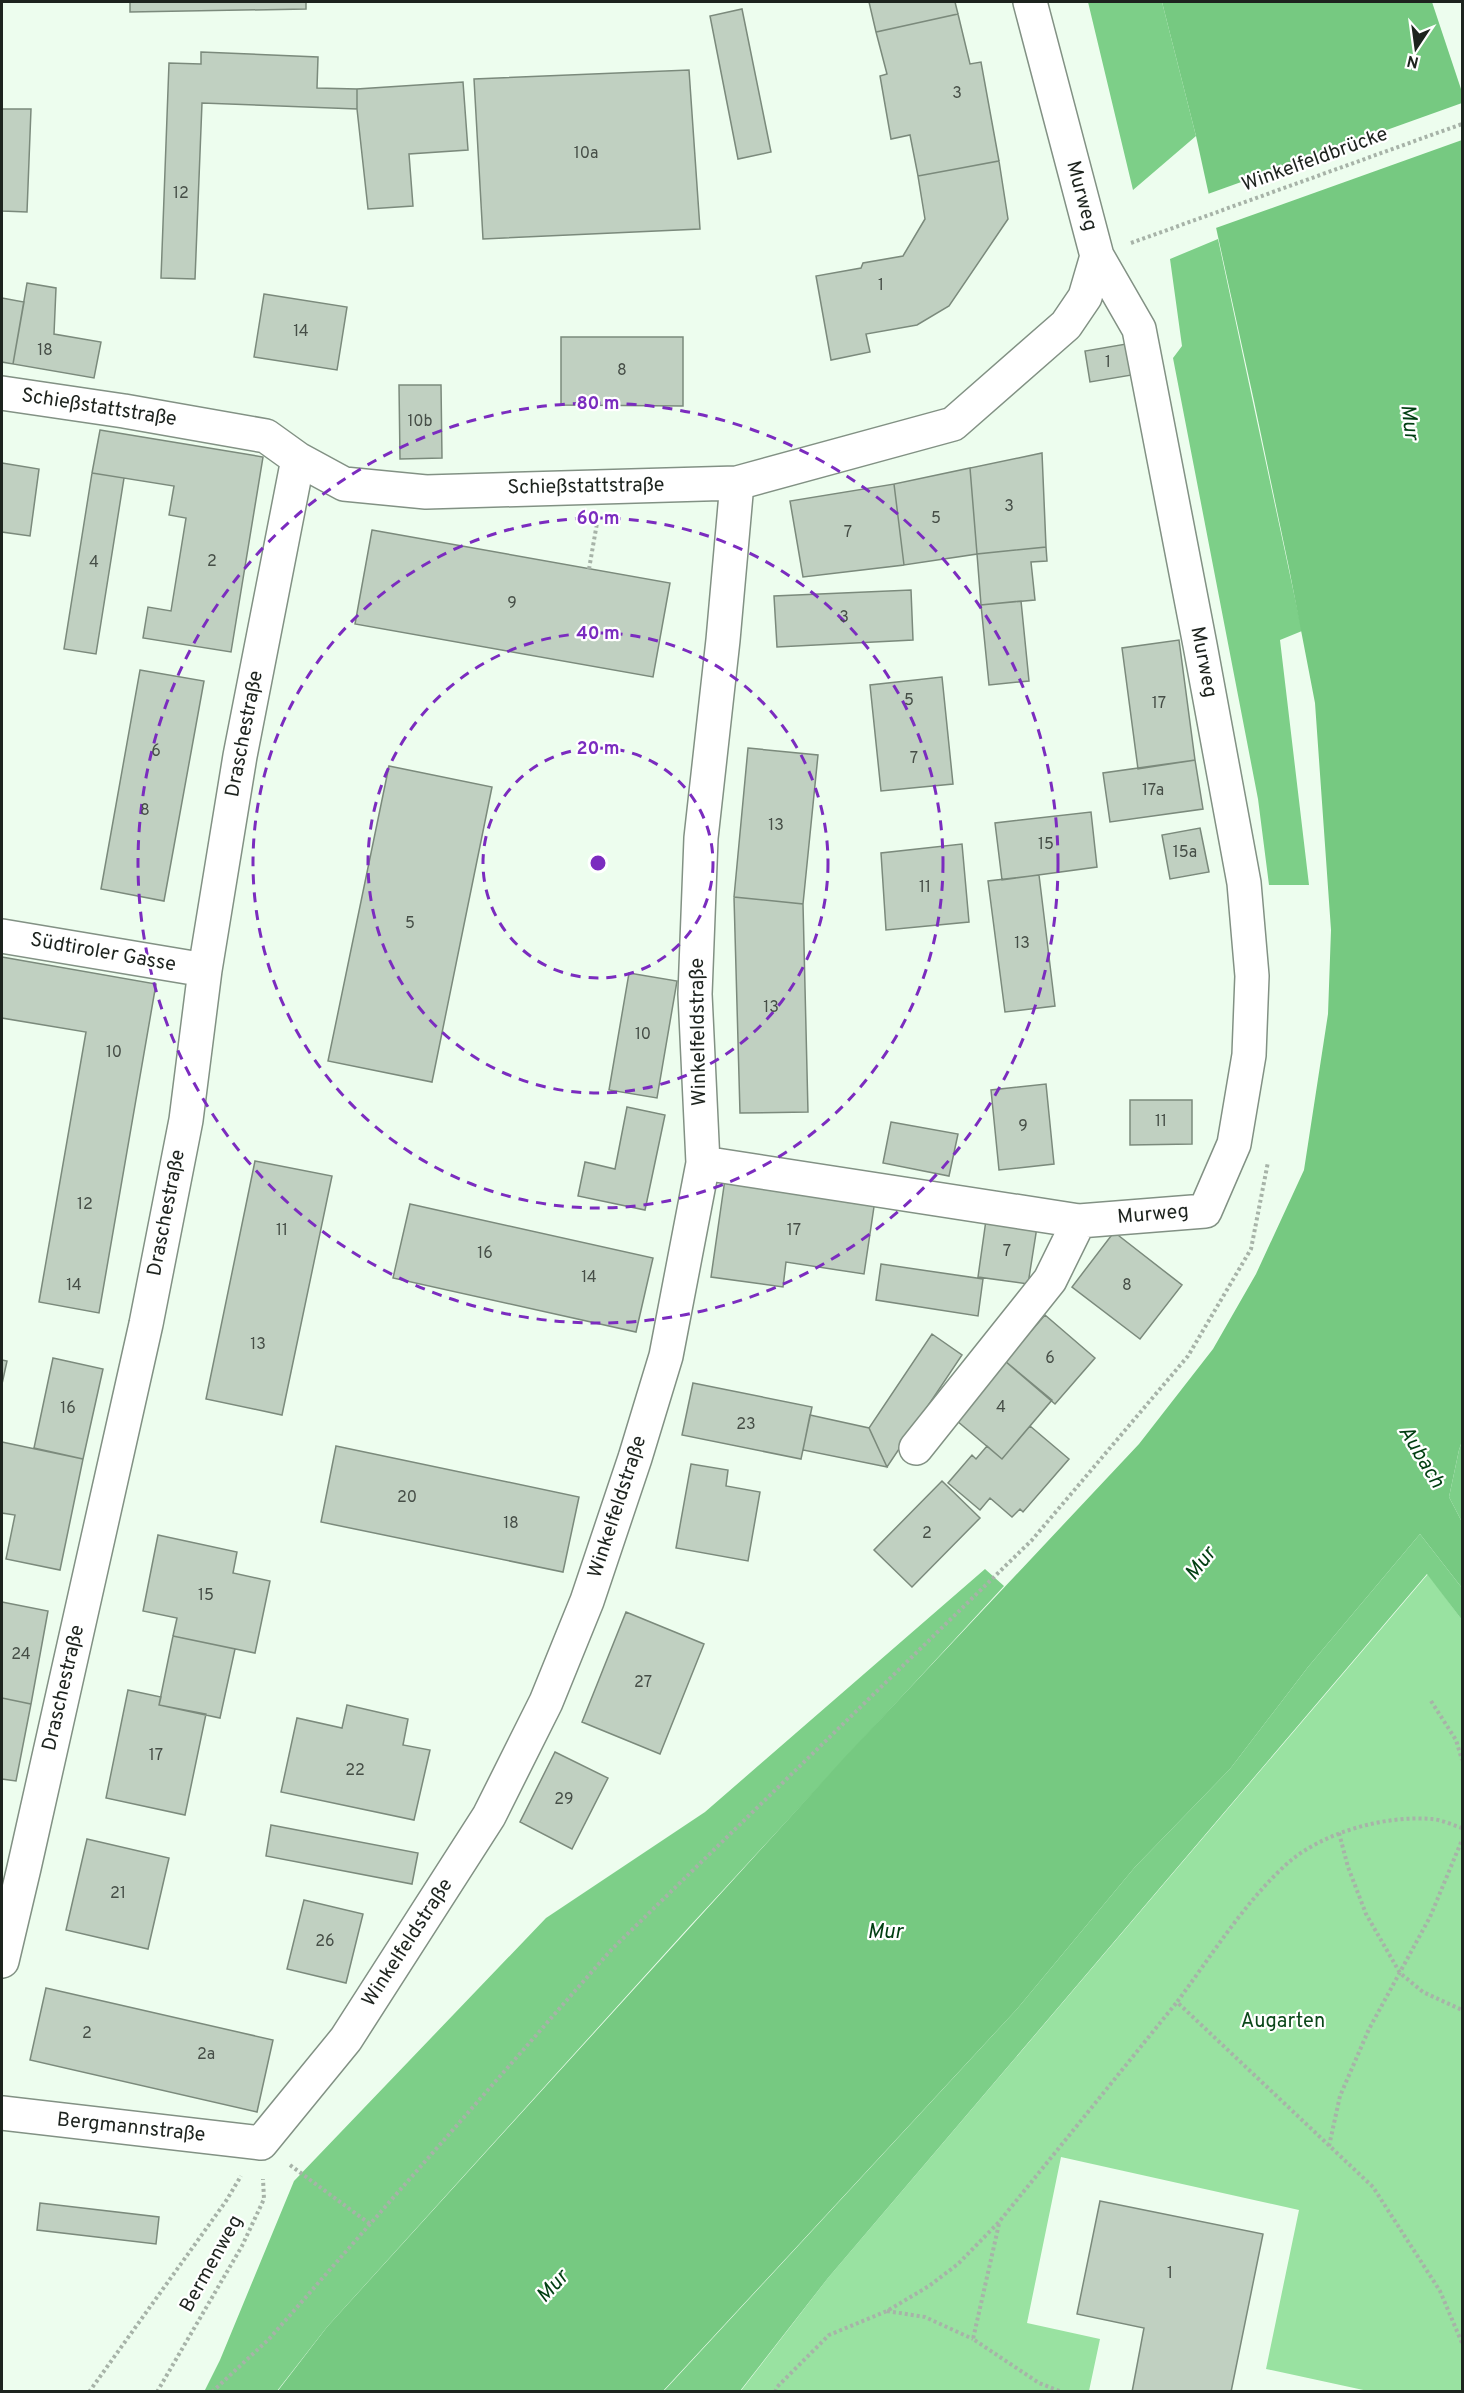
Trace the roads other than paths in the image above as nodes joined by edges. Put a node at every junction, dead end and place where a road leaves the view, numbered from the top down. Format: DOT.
graph roads {
  1 [pos="1030,2"];
  2 [pos="1097,256"];
  3 [pos="2,393"];
  4 [pos="298,459"];
  5 [pos="737,483"];
  6 [pos="2,936"];
  7 [pos="205,970"];
  8 [pos="703,1163"];
  9 [pos="1079,1221"];
  10 [pos="916,1448"];
  11 [pos="2,1961"];
  12 [pos="2,2113"];
  13 [pos="261,2143"];
  1 -- 2 [label="street, Murweg"];
  2 -- 5 [label="street, Schießstattstraße"];
  2 -- 9 [label="street, Murweg"];
  3 -- 4 [label="street, Schießstattstraße"];
  4 -- 5 [label="street, Schießstattstraße"];
  4 -- 7 [label="street, Draschestraße"];
  5 -- 8 [label="street, Winkelfeldstraße"];
  6 -- 7 [label="street, Südtiroler Gasse"];
  7 -- 11 [label="street, Draschestraße"];
  8 -- 9 [label="street, Murweg"];
  8 -- 13 [label="street, Winkelfeldstraße"];
  9 -- 10 [label="street"];
  12 -- 13 [label="street, Bergmannstraße"];
}
